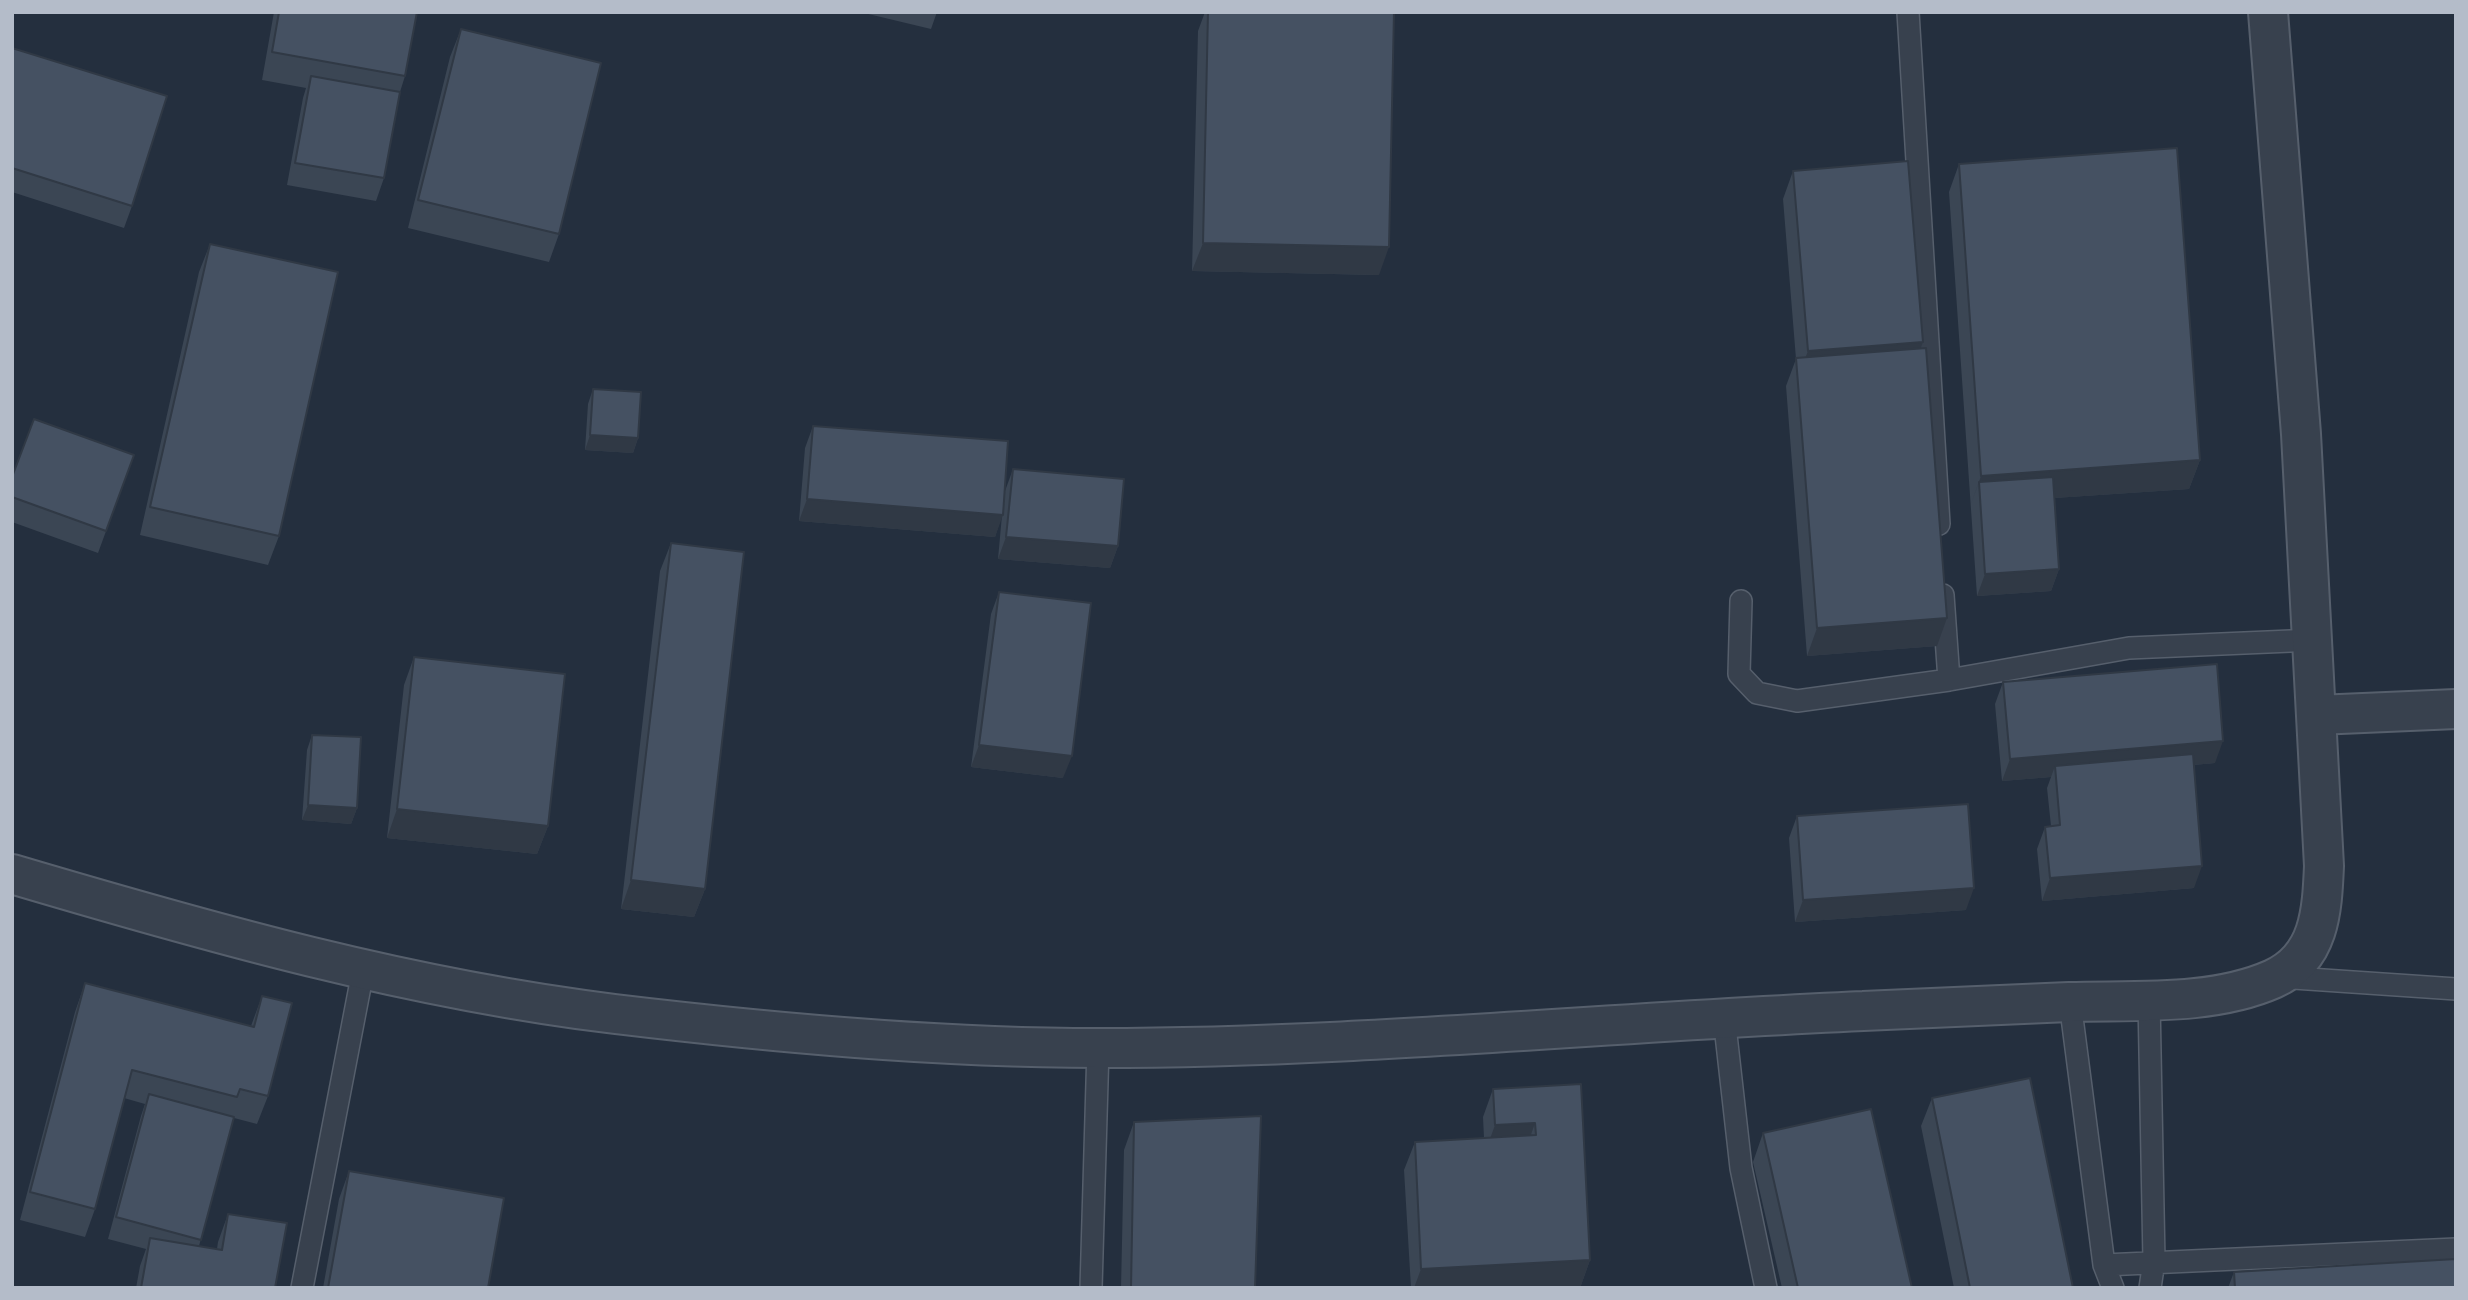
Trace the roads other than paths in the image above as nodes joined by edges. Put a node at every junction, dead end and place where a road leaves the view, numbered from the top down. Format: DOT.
graph roads {
  1 [pos="1908,12"];
  2 [pos="2268,12"];
  3 [pos="1940,541"];
  4 [pos="1942,569"];
  5 [pos="1741,601"];
  6 [pos="2314,640"];
  7 [pos="1949,680"];
  8 [pos="2456,709"];
  9 [pos="2318,715"];
  10 [pos="12,874"];
  11 [pos="363,971"];
  12 [pos="2279,977"];
  13 [pos="2456,989"];
  14 [pos="2149,1000"];
  15 [pos="2070,1002"];
  16 [pos="1724,1017"];
  17 [pos="1098,1048"];
  18 [pos="2456,1249"];
  19 [pos="2154,1261"];
  20 [pos="2104,1265"];
  21 [pos="302,1288"];
  22 [pos="1091,1288"];
  23 [pos="1766,1288"];
  24 [pos="2113,1288"];
  25 [pos="2150,1288"];
  1 -- 3 [label="lane"];
  2 -- 6 [label="street"];
  4 -- 7 [label="lane"];
  5 -- 7 [label="lane"];
  6 -- 7 [label="lane"];
  6 -- 9 [label="street"];
  8 -- 9 [label="street"];
  9 -- 12 [label="street"];
  10 -- 11 [label="street"];
  11 -- 17 [label="street"];
  11 -- 21 [label="lane"];
  12 -- 13 [label="lane"];
  12 -- 14 [label="street"];
  14 -- 15 [label="street"];
  14 -- 19 [label="lane"];
  15 -- 16 [label="street"];
  15 -- 20 [label="lane"];
  16 -- 17 [label="street"];
  16 -- 23 [label="lane"];
  17 -- 22 [label="lane"];
  18 -- 19 [label="lane"];
  19 -- 20 [label="lane"];
  19 -- 25 [label="lane"];
  20 -- 24 [label="lane"];
}
